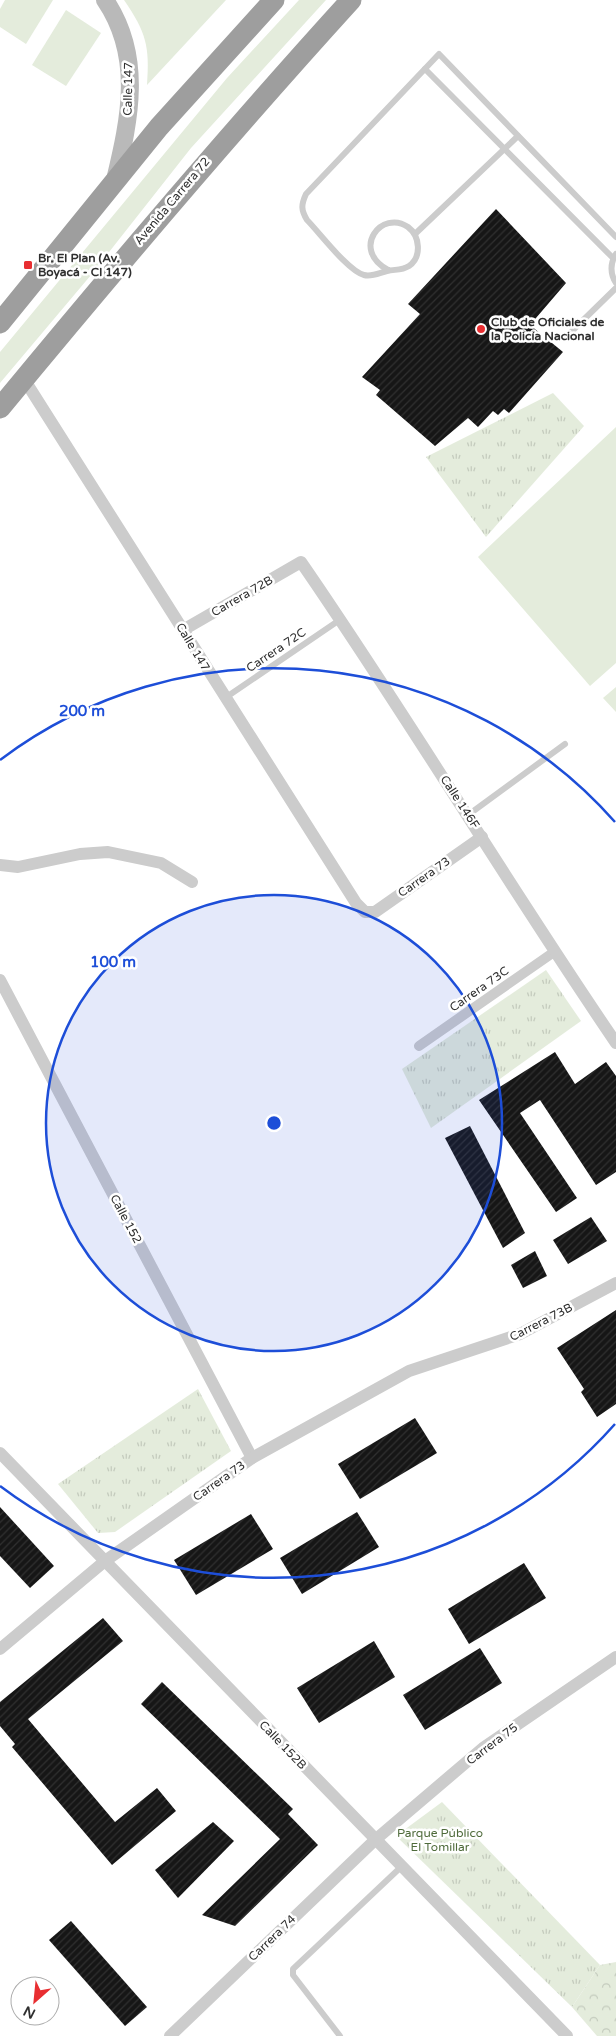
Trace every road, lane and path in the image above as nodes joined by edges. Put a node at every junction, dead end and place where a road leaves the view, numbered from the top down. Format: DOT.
graph roads {
  1 [pos="105,0"];
  2 [pos="274,0"];
  3 [pos="351,0"];
  4 [pos="425,69"];
  5 [pos="518,136"];
  6 [pos="504,148"];
  7 [pos="114,182"];
  8 [pos="415,234"];
  9 [pos="616,237"];
  10 [pos="615,256"];
  11 [pos="388,270"];
  12 [pos="616,283"];
  13 [pos="616,288"];
  14 [pos="0,322"];
  15 [pos="571,332"];
  16 [pos="24,379"];
  17 [pos="0,408"];
  18 [pos="301,562"];
  19 [pos="341,620"];
  20 [pos="183,630"];
  21 [pos="224,698"];
  22 [pos="565,744"];
  23 [pos="468,814"];
  24 [pos="482,837"];
  25 [pos="0,865"];
  26 [pos="192,882"];
  27 [pos="365,912"];
  28 [pos="554,952"];
  29 [pos="0,980"];
  30 [pos="616,1043"];
  31 [pos="419,1046"];
  32 [pos="616,1283"];
  33 [pos="463,1353"];
  34 [pos="0,1453"];
  35 [pos="252,1458"];
  36 [pos="105,1561"];
  37 [pos="0,1649"];
  38 [pos="616,1657"];
  39 [pos="375,1840"];
  40 [pos="401,1867"];
  41 [pos="170,2036"];
  42 [pos="340,2036"];
  43 [pos="567,2036"];
  1 -- 7 [label="main road, Calle 147"];
  2 -- 7 [label="highway"];
  3 -- 16 [label="highway, Avenida Carrera 72"];
  4 -- 5 [label="lane"];
  4 -- 6 [label="lane"];
  4 -- 11 [label="lane"];
  5 -- 6 [label="lane"];
  5 -- 9 [label="lane"];
  6 -- 8 [label="lane"];
  6 -- 10 [label="lane"];
  7 -- 14 [label="highway"];
  8 -- 11 [label="lane"];
  8 -- 11 [label="lane"];
  10 -- 12 [label="lane"];
  13 -- 15 [label="lane"];
  16 -- 17 [label="highway, Avenida Carrera 72"];
  16 -- 20 [label="street, Calle 147"];
  18 -- 19 [label="street, Calle 146F"];
  18 -- 20 [label="street, Carrera 72B"];
  19 -- 21 [label="lane, Carrera 72C"];
  19 -- 23 [label="street, Calle 146F"];
  20 -- 21 [label="street, Calle 147"];
  21 -- 27 [label="street, Calle 147"];
  22 -- 23 [label="lane"];
  23 -- 24 [label="street, Calle 146F"];
  24 -- 27 [label="street, Carrera 73"];
  24 -- 28 [label="street, Calle 146F"];
  25 -- 26 [label="street"];
  28 -- 30 [label="street, Calle 146F"];
  28 -- 31 [label="street, Carrera 73C"];
  29 -- 35 [label="street, Calle 152"];
  32 -- 33 [label="street, Carrera 73B"];
  33 -- 35 [label="street, Carrera 73"];
  34 -- 36 [label="street, Calle 152B"];
  35 -- 36 [label="street, Carrera 73"];
  36 -- 37 [label="street, Carrera 73"];
  36 -- 39 [label="street, Calle 152B"];
  38 -- 39 [label="street, Carrera 75"];
  39 -- 40 [label="street, Calle 152B"];
  39 -- 41 [label="street, Carrera 74"];
  40 -- 42 [label="lane"];
  40 -- 43 [label="street, Calle 152B"];
}
